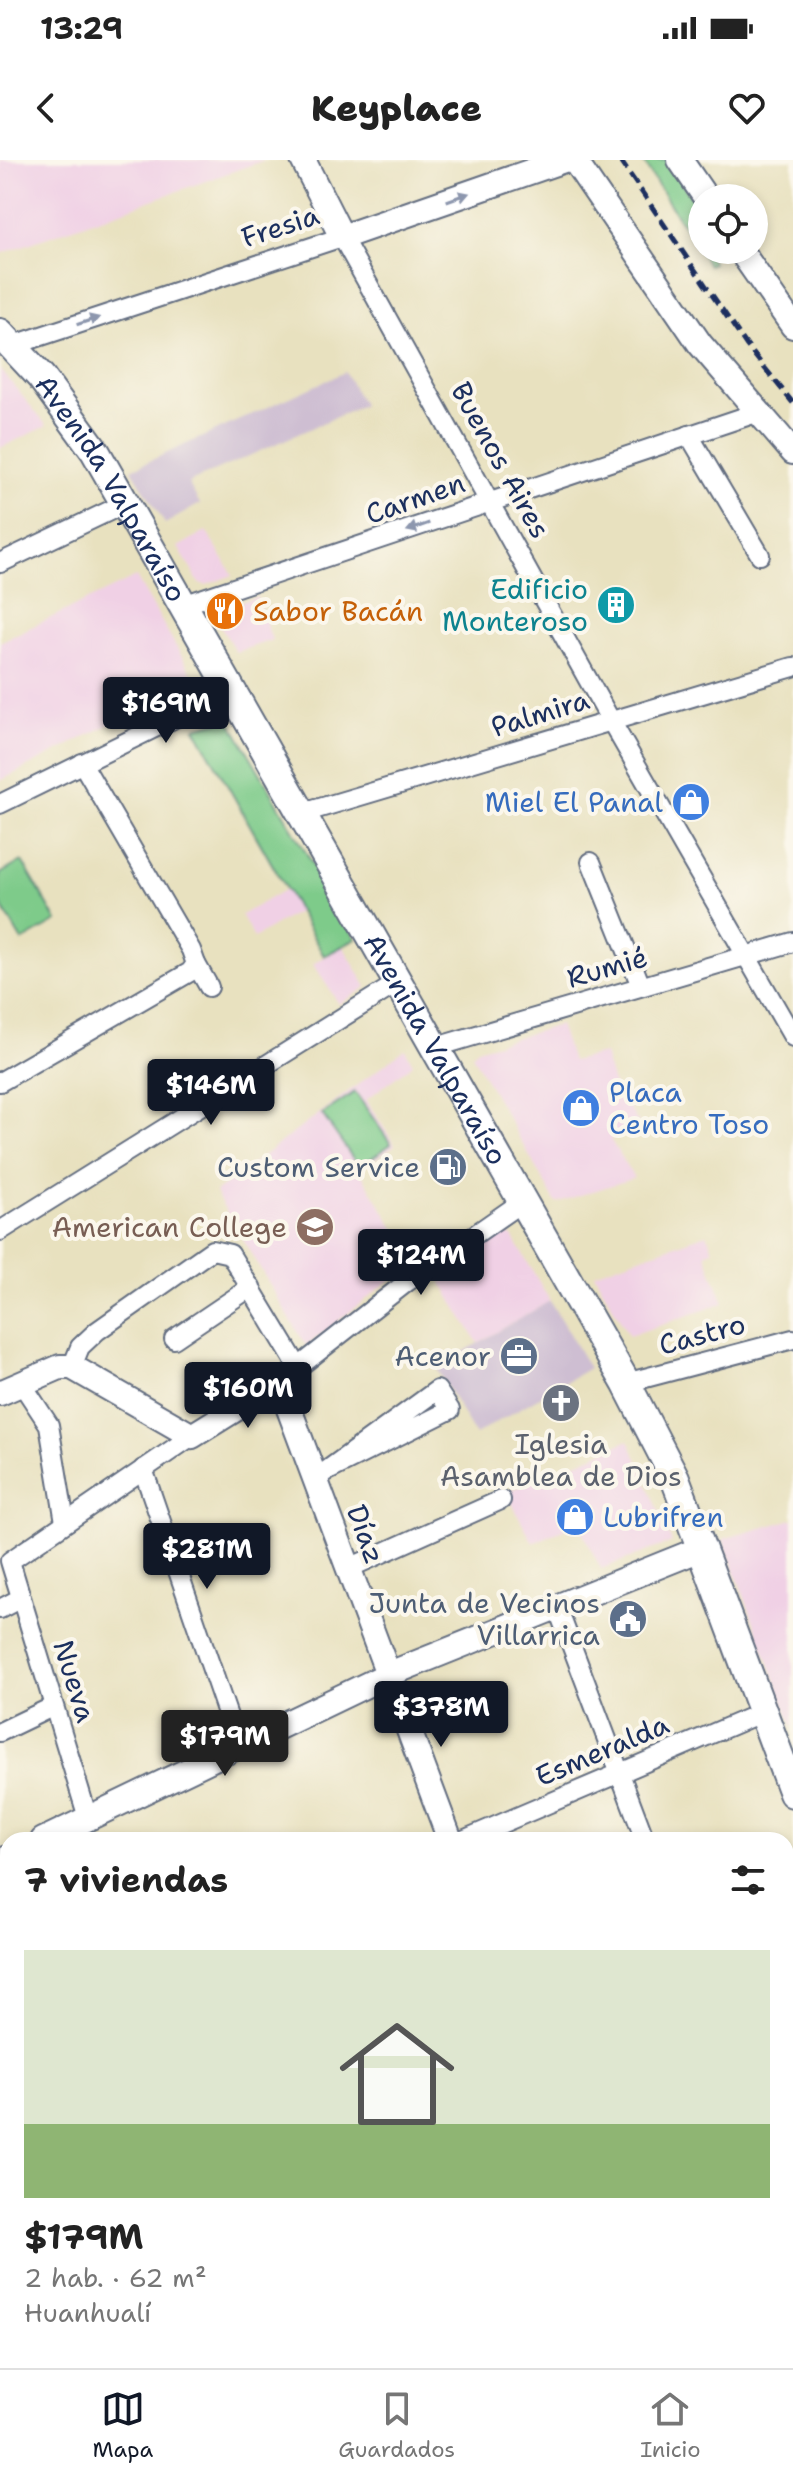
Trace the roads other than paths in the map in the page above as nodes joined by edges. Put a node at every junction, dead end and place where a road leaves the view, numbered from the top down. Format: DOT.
graph roads {
  1 [pos="303,160"];
  2 [pos="564,160"];
  3 [pos="574,160"];
  4 [pos="680,160"];
  5 [pos="696,184"];
  6 [pos="342,237"];
  7 [pos="750,264"];
  8 [pos="793,326"];
  9 [pos="5,337"];
  10 [pos="756,413"];
  11 [pos="689,435"];
  12 [pos="793,452"];
  13 [pos="492,502"];
  14 [pos="126,503"];
  15 [pos="760,555"];
  16 [pos="0,563"];
  17 [pos="183,605"];
  18 [pos="793,667"];
  19 [pos="232,690"];
  20 [pos="611,721"];
  21 [pos="82,763"];
  22 [pos="0,804"];
  23 [pos="303,813"];
  24 [pos="591,862"];
  25 [pos="793,942"];
  26 [pos="746,955"];
  27 [pos="196,964"];
  28 [pos="399,982"];
  29 [pos="641,986"];
  30 [pos="209,987"];
  31 [pos="793,1037"];
  32 [pos="436,1047"];
  33 [pos="0,1082"];
  34 [pos="523,1201"];
  35 [pos="0,1231"];
  36 [pos="251,1287"];
  37 [pos="174,1339"];
  38 [pos="793,1339"];
  39 [pos="72,1367"];
  40 [pos="298,1367"];
  41 [pos="279,1382"];
  42 [pos="626,1383"];
  43 [pos="11,1388"];
  44 [pos="192,1436"];
  45 [pos="143,1469"];
  46 [pos="320,1475"];
  47 [pos="501,1500"];
  48 [pos="65,1522"];
  49 [pos="703,1548"];
  50 [pos="347,1569"];
  51 [pos="21,1598"];
  52 [pos="557,1607"];
  53 [pos="0,1609"];
  54 [pos="387,1675"];
  55 [pos="52,1707"];
  56 [pos="763,1712"];
  57 [pos="231,1725"];
  58 [pos="0,1732"];
  59 [pos="620,1772"];
  60 [pos="793,1793"];
  61 [pos="88,1818"];
  62 [pos="59,1832"];
  63 [pos="447,1832"];
  64 [pos="481,1832"];
  65 [pos="642,1832"];
  1 -- 6 [label="street, Buenos Aires"];
  6 -- 2 [label="street, Fresia, one-way"];
  3 -- 10 [label="street"];
  4 -- 5 [label="street"];
  9 -- 6 [label="street, Fresia, one-way"];
  6 -- 13 [label="street, Buenos Aires"];
  7 -- 8 [label="street"];
  9 -- 14 [label="main road, Avenida Valparaíso"];
  10 -- 11 [label="street, Carmen"];
  10 -- 12 [label="street"];
  11 -- 13 [label="street, Carmen"];
  11 -- 15 [label="street"];
  13 -- 17 [label="street, Carmen, one-way"];
  13 -- 20 [label="street, Buenos Aires"];
  14 -- 16 [label="street"];
  14 -- 17 [label="main road, Avenida Valparaíso"];
  17 -- 19 [label="main road, Avenida Valparaíso"];
  18 -- 20 [label="street, Palmira"];
  19 -- 21 [label="street"];
  19 -- 23 [label="main road, Avenida Valparaíso"];
  20 -- 23 [label="street, Palmira"];
  20 -- 26 [label="street, Buenos Aires"];
  21 -- 22 [label="street"];
  21 -- 27 [label="street"];
  23 -- 28 [label="main road, Avenida Valparaíso"];
  24 -- 29 [label="street"];
  25 -- 26 [label="street, Rumié"];
  26 -- 29 [label="street, Rumié"];
  26 -- 31 [label="street, Buenos Aires"];
  27 -- 30 [label="street"];
  27 -- 33 [label="street"];
  28 -- 32 [label="main road, Avenida Valparaíso"];
  28 -- 35 [label="street"];
  29 -- 32 [label="street, Rumié"];
  32 -- 34 [label="main road, Avenida Valparaíso"];
  34 -- 40 [label="street"];
  34 -- 42 [label="main road, Avenida Valparaíso"];
  36 -- 37 [label="street"];
  36 -- 39 [label="street"];
  36 -- 40 [label="street"];
  38 -- 42 [label="street, Castro"];
  39 -- 43 [label="street"];
  39 -- 44 [label="street"];
  40 -- 41 [label="street"];
  41 -- 44 [label="street"];
  41 -- 46 [label="street, Díaz"];
  42 -- 49 [label="main road, Avenida Valparaíso"];
  43 -- 48 [label="street"];
  44 -- 45 [label="street"];
  45 -- 48 [label="street"];
  45 -- 57 [label="street"];
  46 -- 46 [label="street"];
  46 -- 50 [label="street, Díaz"];
  47 -- 50 [label="street"];
  48 -- 51 [label="street, Nueva"];
  49 -- 52 [label="street"];
  49 -- 56 [label="main road, Avenida Valparaíso"];
  50 -- 54 [label="street, Díaz"];
  51 -- 53 [label="street"];
  51 -- 55 [label="street, Nueva"];
  52 -- 54 [label="street"];
  52 -- 59 [label="street"];
  54 -- 61 [label="street"];
  54 -- 63 [label="street, Díaz"];
  55 -- 58 [label="street"];
  55 -- 61 [label="street, Nueva"];
  56 -- 59 [label="street, Esmeralda"];
  56 -- 60 [label="main road, Avenida Valparaíso"];
  59 -- 64 [label="street, Esmeralda"];
  59 -- 65 [label="street"];
  61 -- 62 [label="street"];
}
